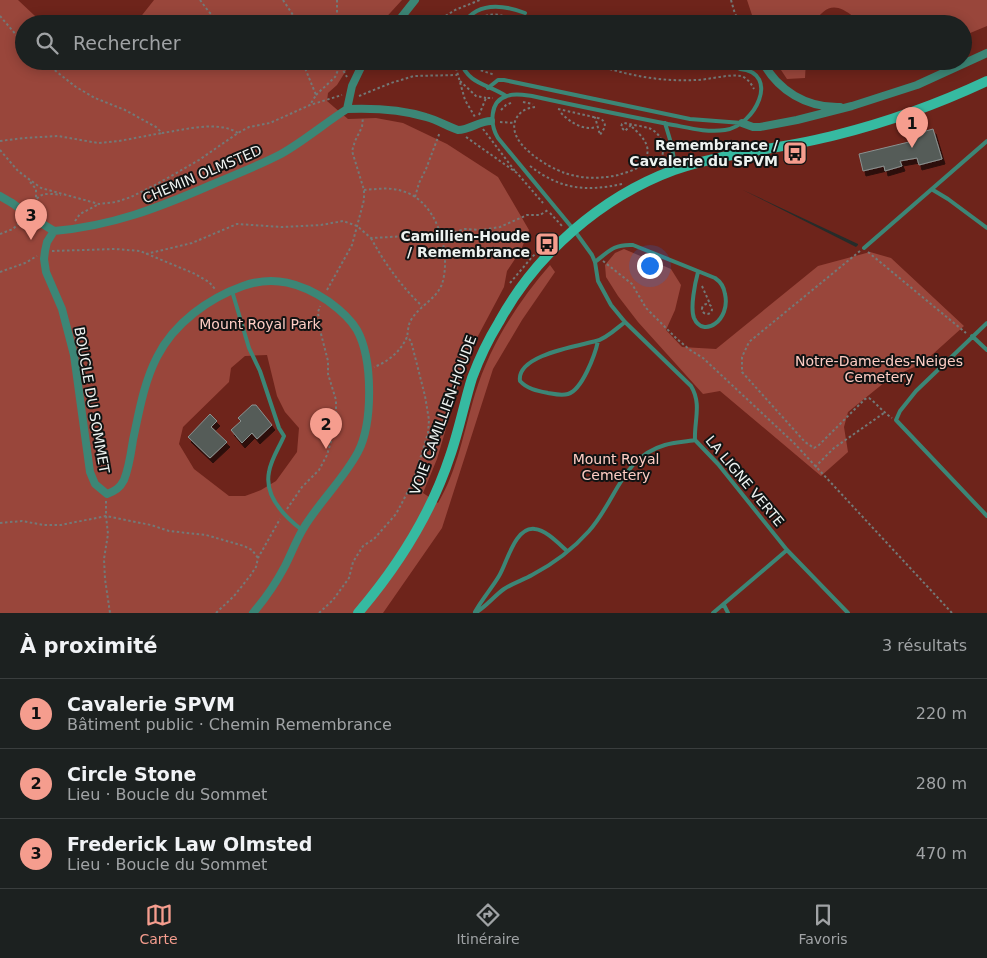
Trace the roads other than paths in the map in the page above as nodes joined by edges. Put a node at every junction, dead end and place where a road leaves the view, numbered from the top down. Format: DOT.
graph roads {
  1 [pos="415,0"];
  2 [pos="525,13"];
  3 [pos="403,15"];
  4 [pos="471,15"];
  5 [pos="987,53"];
  6 [pos="972,60"];
  7 [pos="360,70"];
  8 [pos="466,70"];
  9 [pos="744,70"];
  10 [pos="768,70"];
  11 [pos="951,70"];
  12 [pos="987,81"];
  13 [pos="488,88"];
  14 [pos="506,96"];
  15 [pos="852,106"];
  16 [pos="347,109"];
  17 [pos="496,120"];
  18 [pos="665,123"];
  19 [pos="742,123"];
  20 [pos="987,141"];
  21 [pos="676,170"];
  22 [pos="932,190"];
  23 [pos="0,196"];
  24 [pos="987,228"];
  25 [pos="568,229"];
  26 [pos="54,231"];
  27 [pos="864,248"];
  28 [pos="595,262"];
  29 [pos="698,272"];
  30 [pos="527,278"];
  31 [pos="232,291"];
  32 [pos="625,322"];
  33 [pos="987,323"];
  34 [pos="972,336"];
  35 [pos="598,341"];
  36 [pos="987,350"];
  37 [pos="695,440"];
  38 [pos="987,516"];
  39 [pos="302,530"];
  40 [pos="567,550"];
  41 [pos="787,550"];
  42 [pos="724,605"];
  43 [pos="253,613"];
  44 [pos="352,613"];
  45 [pos="358,613"];
  46 [pos="475,613"];
  47 [pos="713,613"];
  48 [pos="728,613"];
  49 [pos="848,613"];
  1 -- 3 [label="street"];
  2 -- 4 [label="lane"];
  5 -- 6 [label="street"];
  7 -- 16 [label="street"];
  8 -- 13 [label="lane"];
  9 -- 19 [label="lane"];
  10 -- 15 [label="street"];
  11 -- 15 [label="street"];
  12 -- 21 [label="street, VOIE CAMILLIEN-HOUDE"];
  13 -- 14 [label="lane"];
  13 -- 19 [label="lane"];
  14 -- 17 [label="lane"];
  14 -- 18 [label="lane"];
  15 -- 19 [label="street"];
  16 -- 17 [label="street, CHEMIN OLMSTED"];
  16 -- 26 [label="street, CHEMIN OLMSTED"];
  17 -- 25 [label="lane, LA LIGNE VERTE"];
  18 -- 19 [label="lane"];
  18 -- 21 [label="lane"];
  20 -- 22 [label="lane"];
  21 -- 25 [label="street, VOIE CAMILLIEN-HOUDE"];
  22 -- 24 [label="lane"];
  22 -- 27 [label="lane"];
  23 -- 26 [label="street, bridge"];
  25 -- 28 [label="lane, LA LIGNE VERTE"];
  25 -- 30 [label="street, VOIE CAMILLIEN-HOUDE"];
  26 -- 31 [label="street, BOUCLE DU SOMMET"];
  28 -- 29 [label="lane"];
  28 -- 32 [label="lane, LA LIGNE VERTE"];
  29 -- 29 [label="lane"];
  30 -- 44 [label="street, VOIE CAMILLIEN-HOUDE"];
  30 -- 45 [label="street, VOIE CAMILLIEN-HOUDE"];
  31 -- 39 [label="lane"];
  31 -- 39 [label="street, BOUCLE DU SOMMET"];
  32 -- 35 [label="lane"];
  32 -- 37 [label="lane, LA LIGNE VERTE"];
  33 -- 34 [label="lane"];
  34 -- 36 [label="lane"];
  34 -- 38 [label="lane"];
  35 -- 35 [label="lane"];
  37 -- 40 [label="lane"];
  37 -- 41 [label="lane, LA LIGNE VERTE"];
  39 -- 43 [label="street, BOUCLE DU SOMMET"];
  40 -- 46 [label="lane"];
  40 -- 46 [label="lane"];
  41 -- 42 [label="lane"];
  41 -- 49 [label="lane, LA LIGNE VERTE"];
  42 -- 47 [label="lane"];
  42 -- 48 [label="lane"];
}
